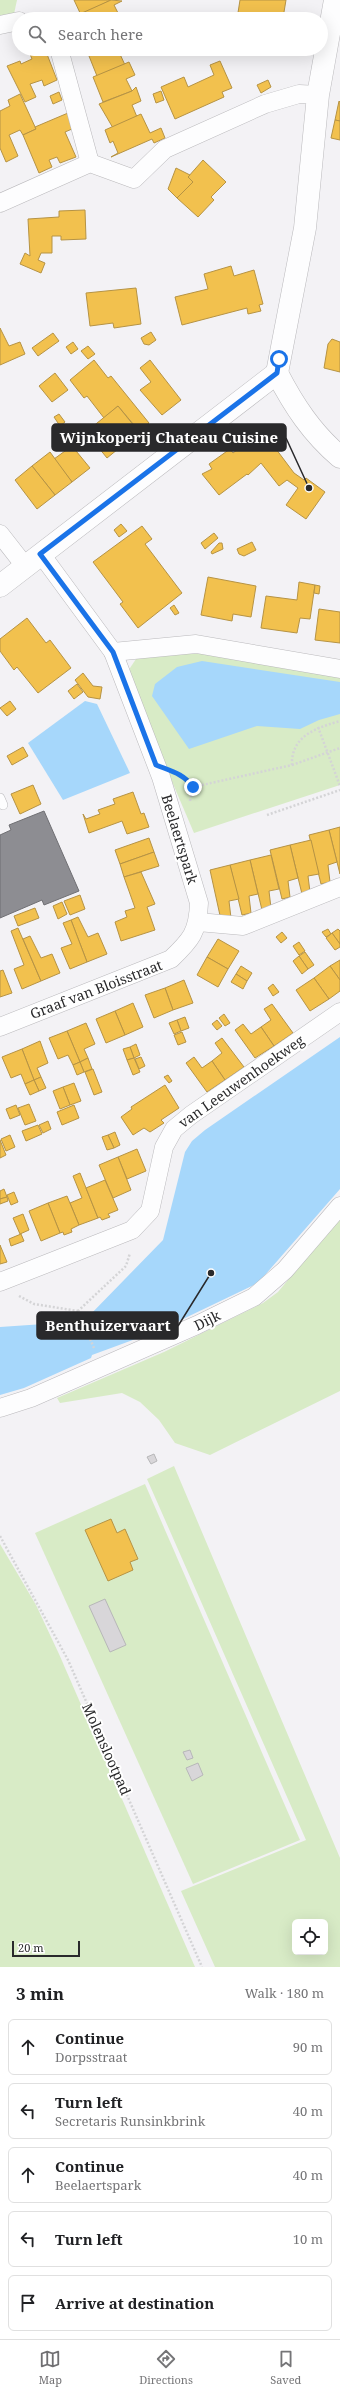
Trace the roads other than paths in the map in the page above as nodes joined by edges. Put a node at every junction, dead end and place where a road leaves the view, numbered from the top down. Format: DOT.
graph roads {
  1 [pos="335,0"];
  2 [pos="12,22"];
  3 [pos="0,25"];
  4 [pos="328,39"];
  5 [pos="61,56"];
  6 [pos="325,56"];
  7 [pos="318,95"];
  8 [pos="90,163"];
  9 [pos="0,202"];
  10 [pos="277,373"];
  11 [pos="340,457"];
  12 [pos="0,534"];
  13 [pos="33,560"];
  14 [pos="0,586"];
  15 [pos="113,652"];
  16 [pos="340,669"];
  17 [pos="340,887"];
  18 [pos="198,922"];
  19 [pos="340,1012"];
  20 [pos="0,1027"];
  21 [pos="340,1206"];
  22 [pos="3,1281"];
  23 [pos="0,1408"];
  1 -- 4 [label="street"];
  2 -- 3 [label="street"];
  5 -- 8 [label="street"];
  6 -- 7 [label="street"];
  7 -- 8 [label="street"];
  7 -- 10 [label="street"];
  8 -- 9 [label="street"];
  10 -- 11 [label="street"];
  10 -- 13 [label="street"];
  12 -- 13 [label="street, Beelaertspark"];
  13 -- 14 [label="street"];
  13 -- 15 [label="street, Beelaertspark"];
  15 -- 16 [label="street"];
  15 -- 18 [label="street, Beelaertspark"];
  17 -- 18 [label="street"];
  18 -- 20 [label="street, Graaf van Bloisstraat"];
  19 -- 22 [label="street, van Leeuwenhoekweg"];
  21 -- 23 [label="street, Dijk"];
}
